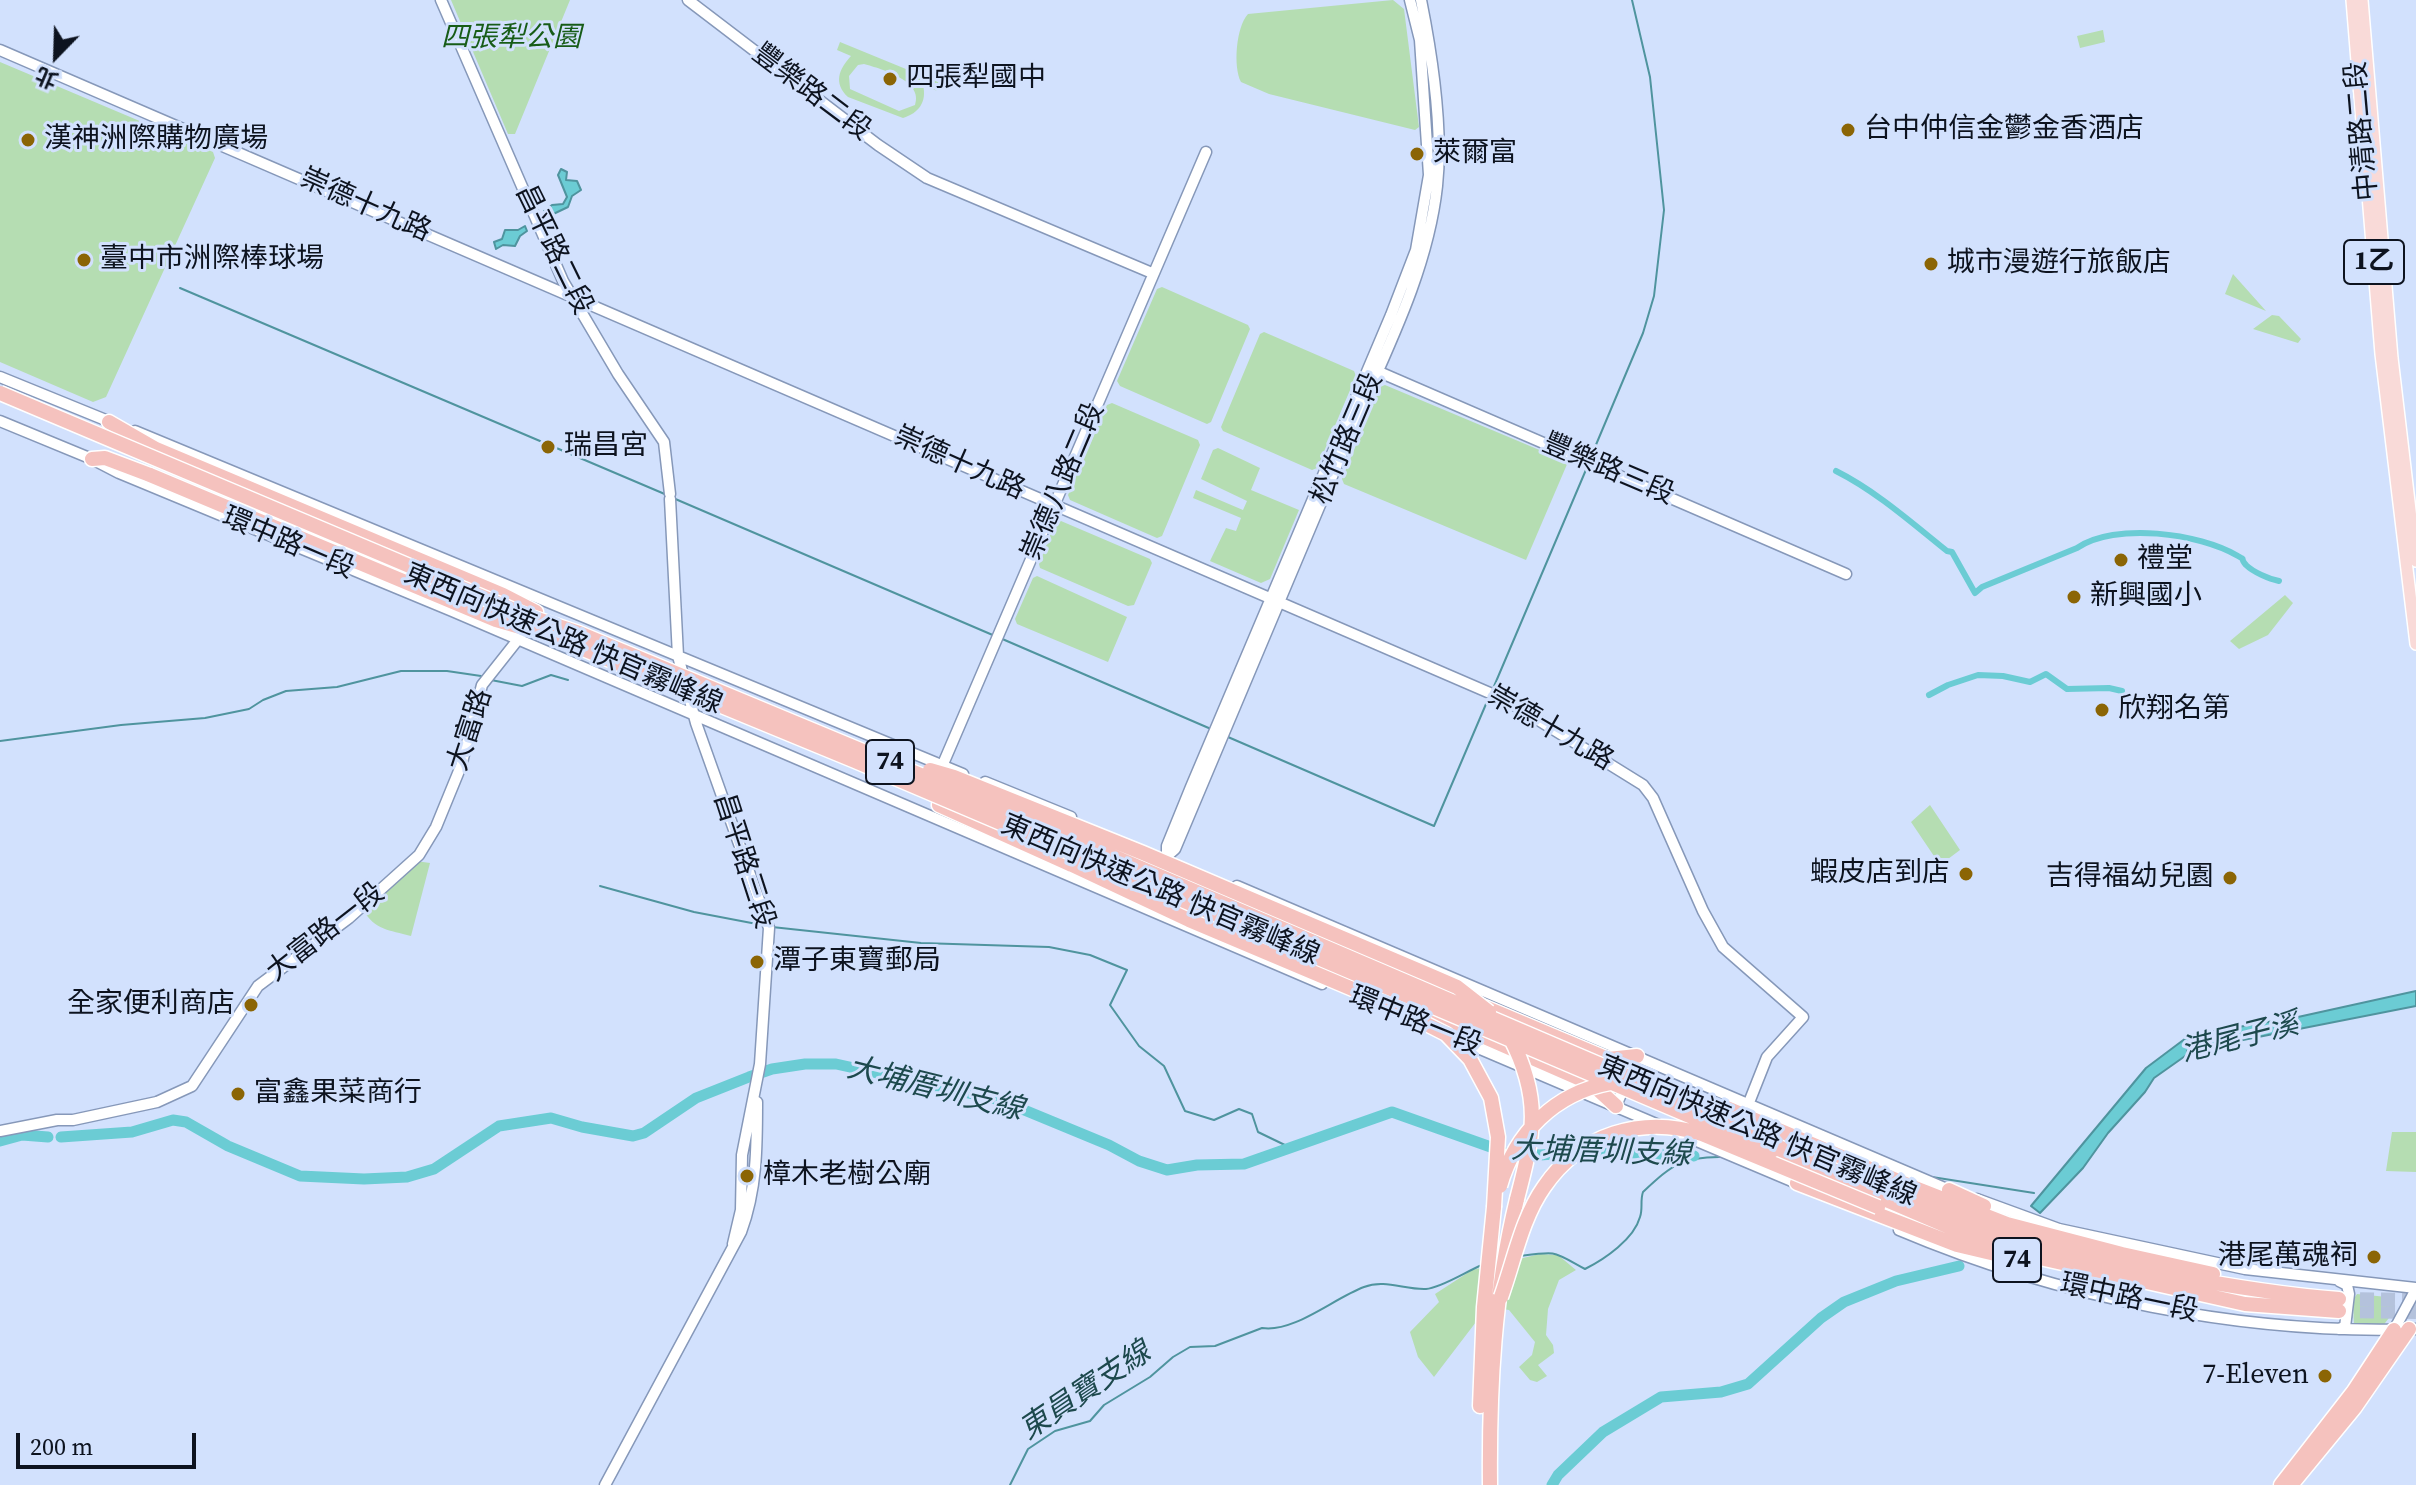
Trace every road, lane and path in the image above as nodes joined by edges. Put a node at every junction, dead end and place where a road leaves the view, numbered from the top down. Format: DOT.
graph roads {
  1 [pos="441,0"];
  2 [pos="688,0"];
  3 [pos="1410,0"];
  4 [pos="1421,0"];
  5 [pos="2352,0"];
  6 [pos="2362,0"];
  7 [pos="0,50"];
  8 [pos="1206,152"];
  9 [pos="1152,273"];
  10 [pos="573,297"];
  11 [pos="1372,369"];
  12 [pos="0,377"];
  13 [pos="14,383"];
  14 [pos="0,385"];
  15 [pos="0,393"];
  16 [pos="0,403"];
  17 [pos="1,420"];
  18 [pos="109,422"];
  19 [pos="92,459"];
  20 [pos="1053,505"];
  21 [pos="2414,552"];
  22 [pos="1846,574"];
  23 [pos="1274,601"];
  24 [pos="549,605"];
  25 [pos="579,633"];
  26 [pos="549,635"];
  27 [pos="518,641"];
  28 [pos="2416,644"];
  29 [pos="678,656"];
  30 [pos="686,685"];
  31 [pos="694,715"];
  32 [pos="859,756"];
  33 [pos="942,765"];
  34 [pos="922,813"];
  35 [pos="436,827"];
  36 [pos="1082,829"];
  37 [pos="1167,856"];
  38 [pos="1072,865"];
  39 [pos="1145,909"];
  40 [pos="1637,1056"];
  41 [pos="1748,1105"];
  42 [pos="1616,1106"];
  43 [pos="0,1131"];
  44 [pos="1774,1146"];
  45 [pos="1915,1182"];
  46 [pos="1797,1183"];
  47 [pos="1949,1190"];
  48 [pos="1494,1207"];
  49 [pos="2081,1244"];
  50 [pos="2002,1256"];
  51 [pos="2338,1280"];
  52 [pos="2416,1288"];
  53 [pos="2291,1295"];
  54 [pos="1501,1297"];
  55 [pos="2245,1304"];
  56 [pos="2413,1312"];
  57 [pos="2339,1329"];
  58 [pos="2406,1329"];
  59 [pos="605,1485"];
  60 [pos="1481,1485"];
  61 [pos="1490,1485"];
  62 [pos="2281,1485"];
  63 [pos="2291,1485"];
  1 -- 10 [label="street, 昌平路二段"];
  2 -- 9 [label="street, 豐樂路二段"];
  3 -- 11 [label="street, 松竹路三段"];
  4 -- 11 [label="street, 松竹路三段"];
  5 -- 21 [label="main road, 中清路二段 / 1乙"];
  6 -- 21 [label="main road, 中清路二段 / 1乙"];
  7 -- 10 [label="street, 崇德十九路"];
  8 -- 9 [label="street, 崇德八路二段"];
  9 -- 20 [label="street, 崇德八路二段"];
  10 -- 20 [label="street, 崇德十九路"];
  10 -- 29 [label="street, 昌平路二段"];
  11 -- 22 [label="street, 豐樂路三段"];
  11 -- 23 [label="street, 松竹路三段"];
  12 -- 13 [label="street, 環中路一段"];
  13 -- 14 [label="street"];
  13 -- 18 [label="street, 環中路一段"];
  15 -- 25 [label="highway, 東西向快速公路 快官霧峰線 / 74, bridge"];
  16 -- 26 [label="highway, 東西向快速公路 快官霧峰線 / 74, bridge"];
  17 -- 19 [label="street, 環中路一段"];
  18 -- 24 [label="street, 環中路一段"];
  18 -- 25 [label="highway, bridge"];
  19 -- 26 [label="highway, bridge"];
  19 -- 27 [label="street, 環中路一段"];
  20 -- 23 [label="street, 崇德十九路"];
  20 -- 33 [label="street, 崇德八路二段"];
  21 -- 28 [label="main road, 中清路二段 / 1乙"];
  23 -- 37 [label="street, 松竹路三段"];
  23 -- 41 [label="street, 崇德十九路"];
  24 -- 27 [label="street, 大富路"];
  24 -- 29 [label="street, 環中路一段"];
  25 -- 32 [label="highway, 東西向快速公路 快官霧峰線 / 74, bridge"];
  26 -- 32 [label="highway, 東西向快速公路 快官霧峰線 / 74, bridge"];
  27 -- 31 [label="street, 環中路一段"];
  27 -- 35 [label="street, 大富路"];
  29 -- 30 [label="street, 昌平路二段"];
  29 -- 33 [label="street, 環中路一段"];
  30 -- 31 [label="street, 昌平路三段"];
  31 -- 34 [label="street, 環中路一段"];
  31 -- 59 [label="street, 昌平路三段"];
  32 -- 36 [label="highway, 74, bridge"];
  32 -- 38 [label="highway, 74, bridge"];
  32 -- 44 [label="highway, 東西向快速公路 快官霧峰線 / 74, bridge"];
  33 -- 34 [label="street, 崇德八路二段"];
  33 -- 37 [label="street, 環中路一段"];
  34 -- 39 [label="street, 環中路一段"];
  35 -- 43 [label="street, 大富路一段"];
  36 -- 40 [label="highway, 74, bridge"];
  36 -- 54 [label="highway, bridge"];
  37 -- 39 [label="street, 松竹路三段"];
  37 -- 40 [label="street, 環中路一段"];
  38 -- 42 [label="highway, 74, bridge"];
  38 -- 48 [label="highway, bridge"];
  39 -- 42 [label="street, 環中路一段"];
  40 -- 41 [label="street, 環中路一段"];
  40 -- 42 [label="street"];
  41 -- 45 [label="street, 環中路一段"];
  42 -- 46 [label="street, 環中路一段"];
  44 -- 53 [label="highway, 東西向快速公路 快官霧峰線 / 74"];
  44 -- 55 [label="highway, 東西向快速公路 快官霧峰線 / 74"];
  45 -- 47 [label="street, 環中路一段"];
  45 -- 48 [label="highway, bridge"];
  45 -- 49 [label="highway"];
  46 -- 50 [label="highway, 74"];
  46 -- 57 [label="street, 環中路一段"];
  47 -- 49 [label="highway, 74"];
  47 -- 51 [label="street, 環中路一段"];
  48 -- 60 [label="highway"];
  49 -- 53 [label="highway"];
  50 -- 54 [label="highway, bridge"];
  50 -- 55 [label="highway, 74"];
  51 -- 52 [label="street, 環中路一段"];
  51 -- 57 [label="street"];
  52 -- 56 [label="street"];
  53 -- 55 [label="highway, 東西向快速公路 快官霧峰線 / 74"];
  54 -- 61 [label="highway"];
  56 -- 58 [label="street"];
  57 -- 58 [label="street, 環中路一段"];
  58 -- 62 [label="highway"];
  58 -- 63 [label="highway"];
}
